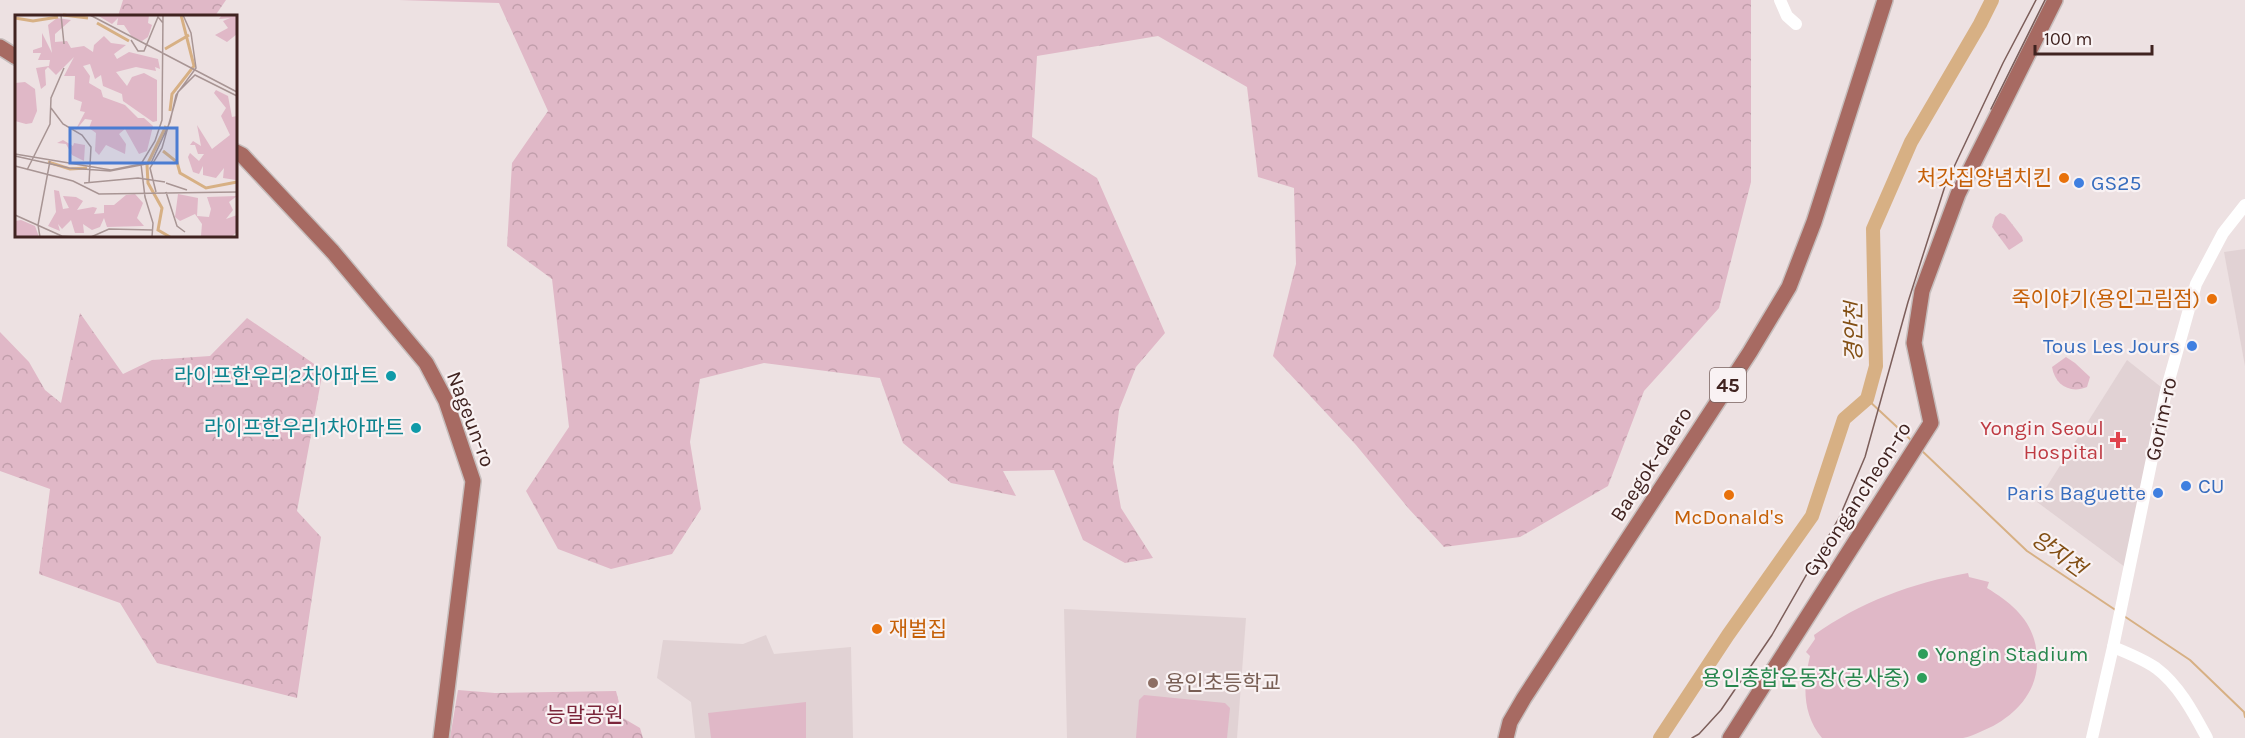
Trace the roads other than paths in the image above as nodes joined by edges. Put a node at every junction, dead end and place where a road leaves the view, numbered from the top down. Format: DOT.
graph roads {
  1 [pos="1780,0"];
  2 [pos="1885,0"];
  3 [pos="2055,0"];
  4 [pos="1796,24"];
  5 [pos="0,47"];
  6 [pos="15,56"];
  7 [pos="237,152"];
  8 [pos="2245,205"];
  9 [pos="2113,647"];
  10 [pos="441,738"];
  11 [pos="1506,738"];
  12 [pos="1730,738"];
  13 [pos="2092,738"];
  14 [pos="2207,738"];
  1 -- 4 [label="street"];
  2 -- 11 [label="main road, Baegok-daero / 45"];
  3 -- 12 [label="main road, Gyeongancheon-ro"];
  5 -- 6 [label="main road"];
  7 -- 10 [label="main road, Nageun-ro"];
  8 -- 9 [label="street, Gorim-ro"];
  9 -- 13 [label="street, Gorim-ro"];
  9 -- 14 [label="street"];
}
